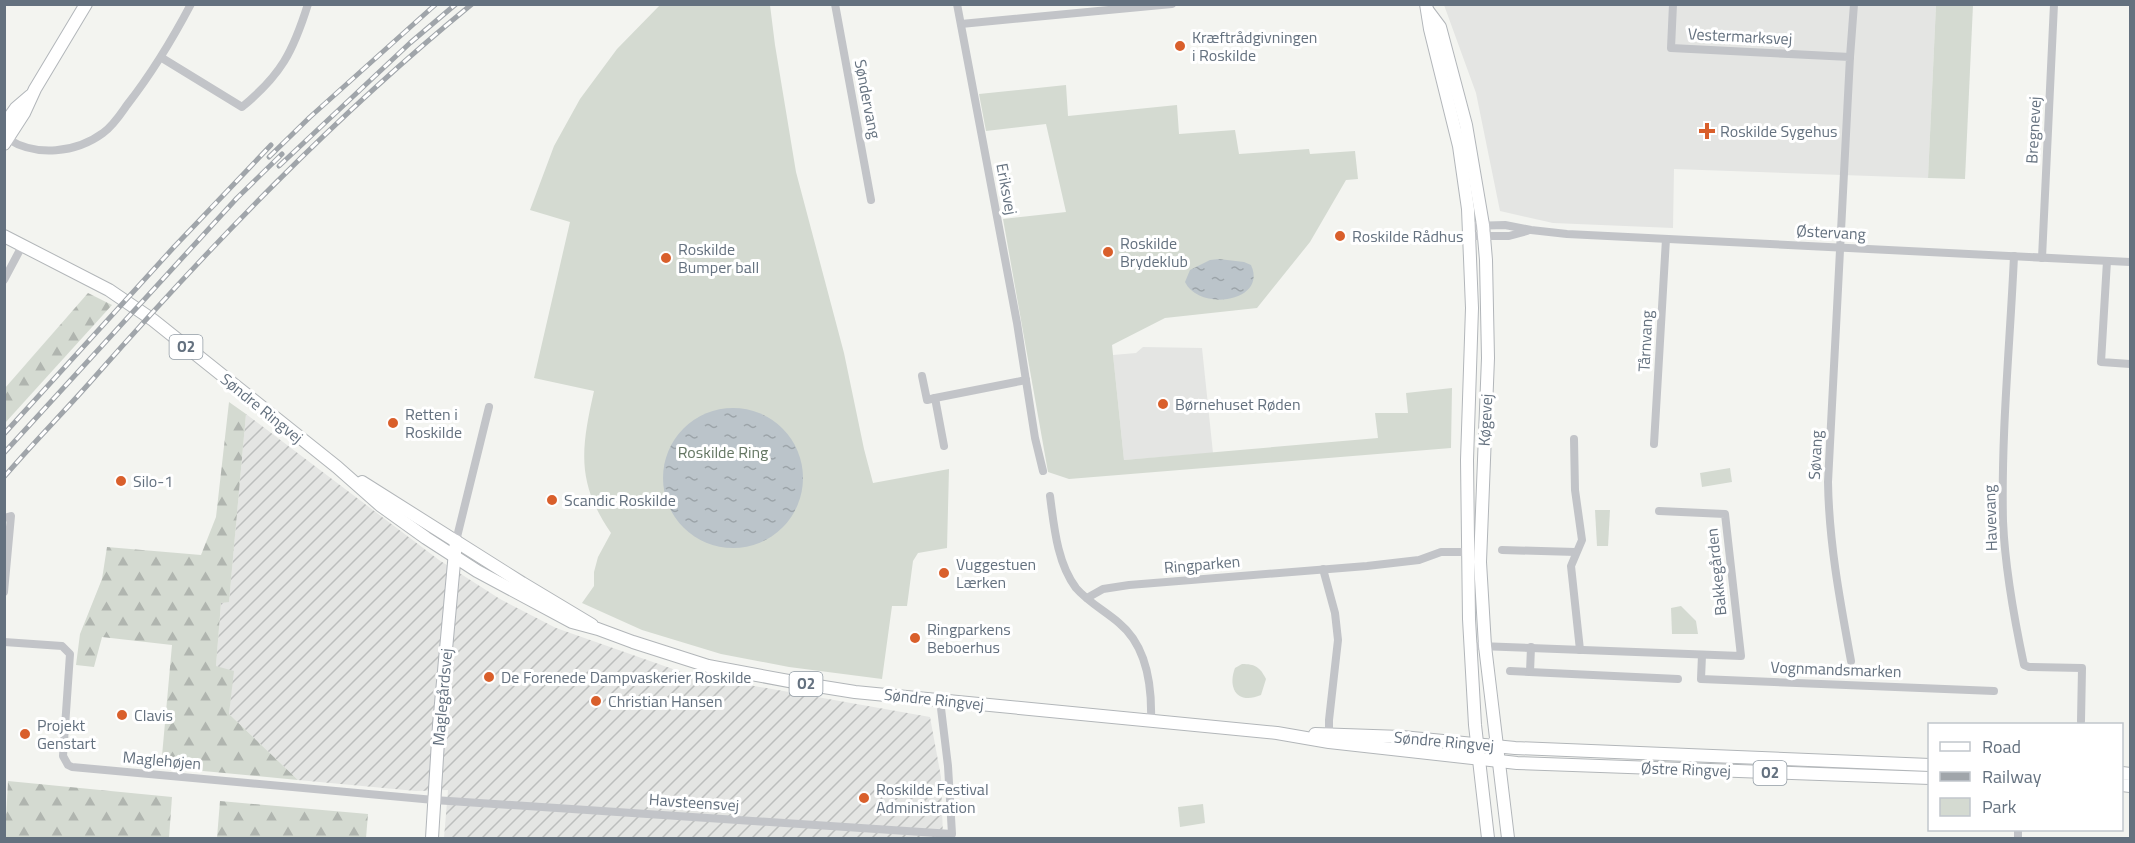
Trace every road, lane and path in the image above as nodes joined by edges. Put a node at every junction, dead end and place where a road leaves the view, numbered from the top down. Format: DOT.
graph roads {
  1 [pos="86,4"];
  2 [pos="191,4"];
  3 [pos="308,4"];
  4 [pos="835,4"];
  5 [pos="957,4"];
  6 [pos="1173,4"];
  7 [pos="1673,4"];
  8 [pos="1854,4"];
  9 [pos="2054,4"];
  10 [pos="1115,7"];
  11 [pos="1427,7"];
  12 [pos="961,24"];
  13 [pos="1850,57"];
  14 [pos="162,58"];
  15 [pos="33,93"];
  16 [pos="4,125"];
  17 [pos="6,141"];
  18 [pos="871,200"];
  19 [pos="1470,231"];
  20 [pos="1484,231"];
  21 [pos="4,236"];
  22 [pos="1666,239"];
  23 [pos="22,246"];
  24 [pos="1840,248"];
  25 [pos="2014,256"];
  26 [pos="2042,258"];
  27 [pos="2107,261"];
  28 [pos="2130,262"];
  29 [pos="4,280"];
  30 [pos="2130,364"];
  31 [pos="922,376"];
  32 [pos="1026,380"];
  33 [pos="935,398"];
  34 [pos="489,407"];
  35 [pos="1574,439"];
  36 [pos="1654,444"];
  37 [pos="944,446"];
  38 [pos="337,467"];
  39 [pos="1043,471"];
  40 [pos="1050,496"];
  41 [pos="1659,511"];
  42 [pos="8,517"];
  43 [pos="456,541"];
  44 [pos="1502,550"];
  45 [pos="1474,552"];
  46 [pos="1576,552"];
  47 [pos="454,556"];
  48 [pos="1323,569"];
  49 [pos="4,592"];
  50 [pos="1087,598"];
  51 [pos="598,629"];
  52 [pos="4,642"];
  53 [pos="1471,645"];
  54 [pos="1485,646"];
  55 [pos="1531,648"];
  56 [pos="1580,650"];
  57 [pos="1702,655"];
  58 [pos="1851,662"];
  59 [pos="1510,671"];
  60 [pos="1530,672"];
  61 [pos="1678,679"];
  62 [pos="1994,691"];
  63 [pos="940,700"];
  64 [pos="1151,720"];
  65 [pos="2081,721"];
  66 [pos="1329,738"];
  67 [pos="1476,744"];
  68 [pos="1496,746"];
  69 [pos="1610,752"];
  70 [pos="1479,760"];
  71 [pos="1498,762"];
  72 [pos="1928,765"];
  73 [pos="1928,778"];
  74 [pos="434,800"];
  75 [pos="901,835"];
  76 [pos="432,838"];
  77 [pos="1488,838"];
  78 [pos="1508,838"];
  1 -- 15 [label="main road"];
  2 -- 14 [label="street"];
  3 -- 14 [label="street"];
  4 -- 18 [label="street, Søndervang"];
  5 -- 12 [label="street, Eriksvej"];
  6 -- 10 [label="street"];
  7 -- 13 [label="street, Vestermarksvej"];
  8 -- 13 [label="street"];
  9 -- 26 [label="street, Bregnevej"];
  10 -- 12 [label="street"];
  11 -- 19 [label="main road, Køgevej"];
  11 -- 20 [label="main road, Køgevej"];
  12 -- 32 [label="street, Eriksvej"];
  13 -- 24 [label="street"];
  14 -- 17 [label="street"];
  15 -- 16 [label="main road"];
  15 -- 17 [label="main road"];
  19 -- 20 [label="street, Østervang"];
  19 -- 45 [label="main road, Køgevej"];
  20 -- 22 [label="street, Østervang"];
  20 -- 45 [label="main road, Køgevej"];
  21 -- 23 [label="main road, Søndre Ringvej / O2"];
  22 -- 24 [label="street, Østervang"];
  22 -- 36 [label="street, Tårnvang"];
  23 -- 29 [label="street"];
  23 -- 38 [label="main road, Søndre Ringvej / O2"];
  24 -- 25 [label="street, Østervang"];
  24 -- 58 [label="street, Søvang"];
  25 -- 26 [label="street, Østervang"];
  25 -- 65 [label="street, Havevang"];
  26 -- 27 [label="street, Østervang"];
  27 -- 28 [label="street, Østervang"];
  27 -- 30 [label="street"];
  31 -- 33 [label="street"];
  32 -- 33 [label="street"];
  32 -- 39 [label="street, Eriksvej"];
  33 -- 37 [label="street"];
  34 -- 43 [label="street"];
  35 -- 46 [label="street"];
  38 -- 43 [label="main road, Søndre Ringvej / O2"];
  38 -- 47 [label="main road, Søndre Ringvej / O2"];
  40 -- 50 [label="street"];
  41 -- 57 [label="street, Bakkegården"];
  42 -- 49 [label="street"];
  43 -- 47 [label="main road, Maglegårdsvej"];
  43 -- 51 [label="main road, Søndre Ringvej / O2"];
  44 -- 46 [label="street"];
  45 -- 48 [label="street, Ringparken"];
  45 -- 53 [label="main road, Køgevej"];
  45 -- 54 [label="main road, Køgevej"];
  46 -- 56 [label="street"];
  47 -- 51 [label="main road, Søndre Ringvej / O2"];
  47 -- 74 [label="main road, Maglegårdsvej"];
  48 -- 50 [label="street, Ringparken"];
  48 -- 66 [label="street"];
  50 -- 64 [label="street"];
  51 -- 63 [label="main road, Søndre Ringvej / O2"];
  52 -- 74 [label="street, Maglehøjen"];
  53 -- 54 [label="street"];
  53 -- 67 [label="main road, Køgevej"];
  54 -- 55 [label="street"];
  54 -- 68 [label="main road, Køgevej"];
  55 -- 56 [label="street"];
  55 -- 60 [label="street"];
  56 -- 57 [label="street"];
  57 -- 62 [label="street, Vognmandsmarken"];
  59 -- 60 [label="street"];
  60 -- 61 [label="street"];
  63 -- 64 [label="main road, Søndre Ringvej / O2"];
  63 -- 75 [label="street, Havsteensvej"];
  64 -- 66 [label="main road, Søndre Ringvej / O2"];
  66 -- 67 [label="main road, Søndre Ringvej / O2"];
  66 -- 70 [label="main road, Søndre Ringvej / O2"];
  67 -- 68 [label="main road, Søndre Ringvej / O2"];
  67 -- 70 [label="main road, Køgevej"];
  68 -- 69 [label="main road, Søndre Ringvej / O2"];
  68 -- 71 [label="main road, Køgevej"];
  69 -- 72 [label="main road, Østre Ringvej / O2"];
  70 -- 71 [label="main road, Østre Ringvej / O2"];
  70 -- 77 [label="main road, Køgevej"];
  71 -- 73 [label="main road, Østre Ringvej / O2"];
  71 -- 78 [label="main road, Køgevej"];
  74 -- 75 [label="street, Havsteensvej"];
  74 -- 76 [label="main road, Maglegårdsvej"];
}
